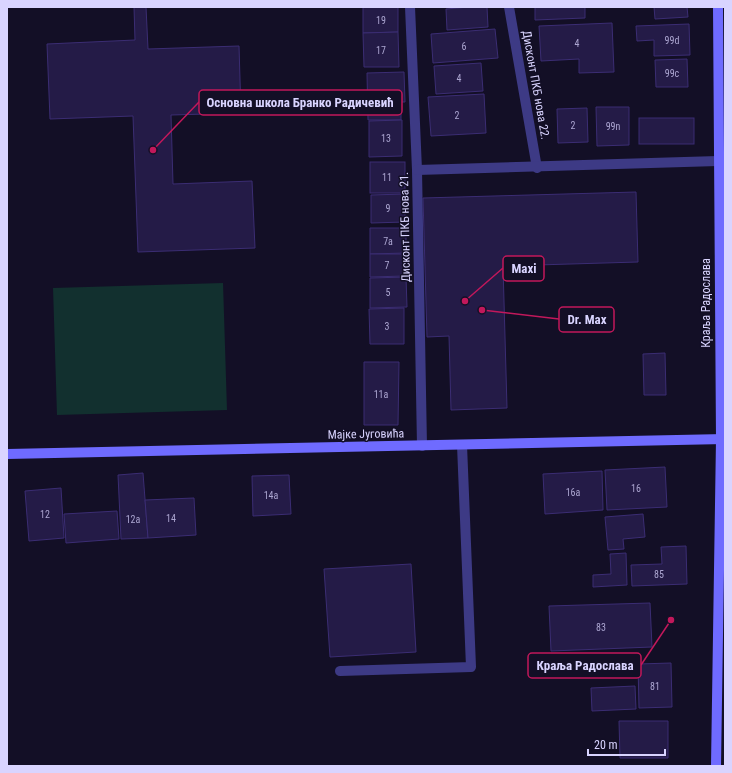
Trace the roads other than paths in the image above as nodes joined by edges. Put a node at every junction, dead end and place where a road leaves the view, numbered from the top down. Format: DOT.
graph roads {
  1 [pos="410,7"];
  2 [pos="509,7"];
  3 [pos="718,7"];
  4 [pos="718,161"];
  5 [pos="537,168"];
  6 [pos="417,170"];
  7 [pos="723,439"];
  8 [pos="462,445"];
  9 [pos="422,446"];
  10 [pos="7,454"];
  11 [pos="340,671"];
  12 [pos="716,766"];
  1 -- 6 [label="street, Дисконт ПКБ нова 21."];
  2 -- 5 [label="street, Дисконт ПКБ нова 22."];
  3 -- 4 [label="street, Краља Радослава"];
  4 -- 5 [label="street"];
  4 -- 7 [label="street, Краља Радослава"];
  5 -- 6 [label="street"];
  6 -- 9 [label="street, Дисконт ПКБ нова 21."];
  7 -- 8 [label="street, Мајке Југовића"];
  7 -- 12 [label="street, Краља Радослава"];
  8 -- 9 [label="street, Мајке Југовића"];
  8 -- 11 [label="street"];
  9 -- 10 [label="street, Мајке Југовића"];
}
